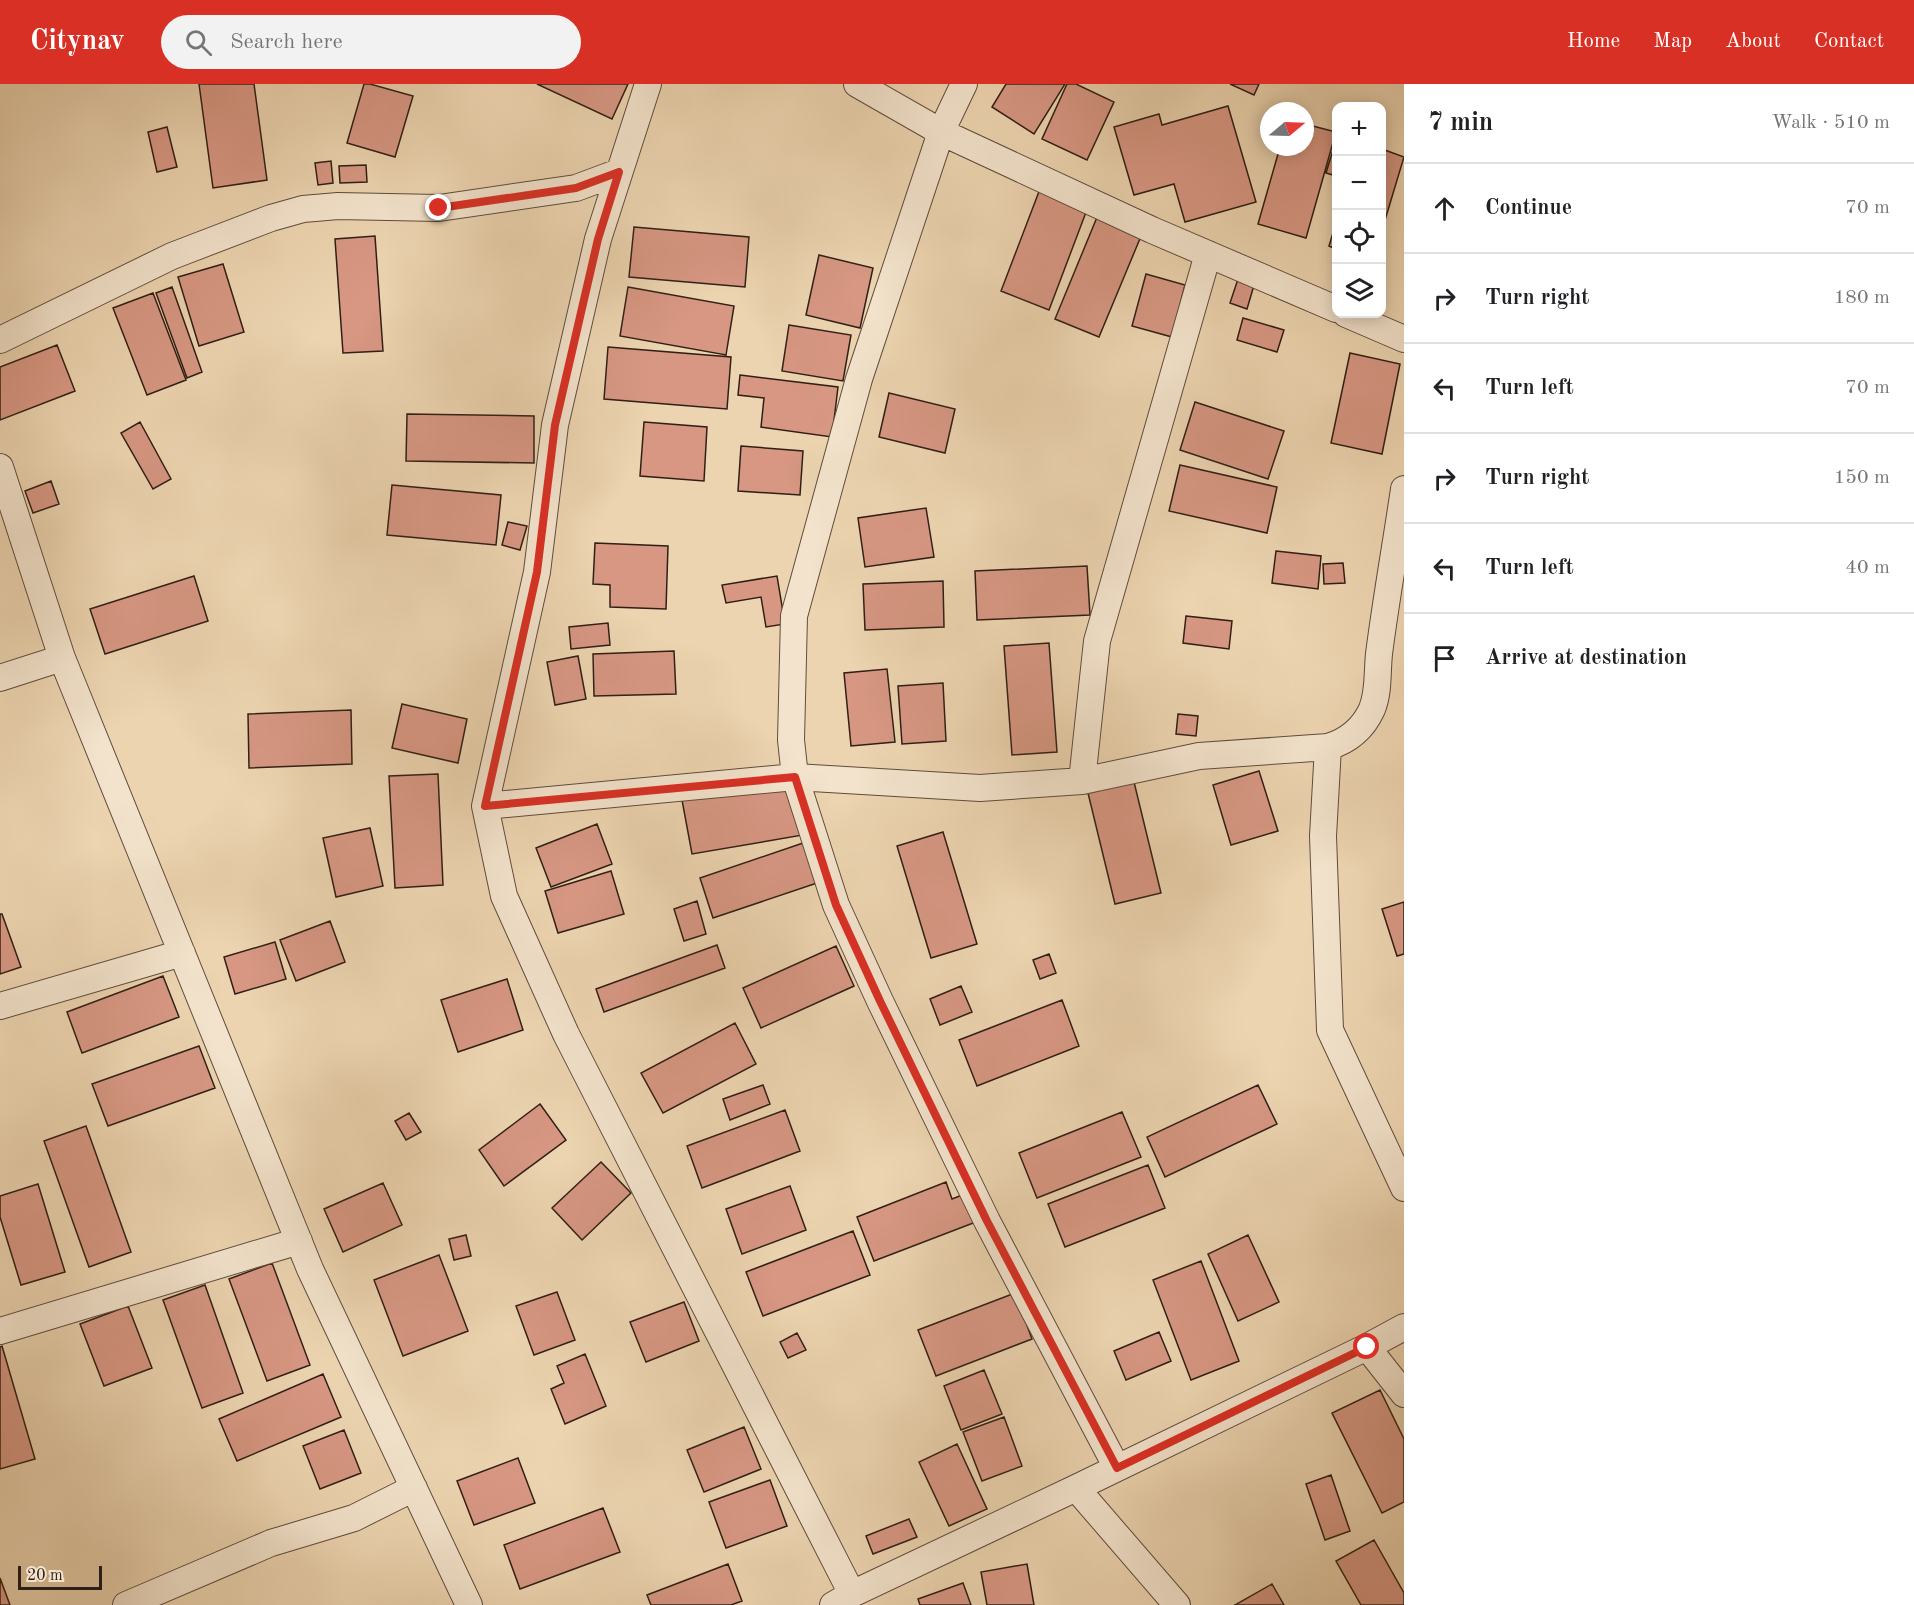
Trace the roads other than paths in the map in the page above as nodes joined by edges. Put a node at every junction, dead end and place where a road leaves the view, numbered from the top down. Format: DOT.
graph roads {
  1 [pos="648,84"];
  2 [pos="857,84"];
  3 [pos="964,84"];
  4 [pos="942,132"];
  5 [pos="619,172"];
  6 [pos="1209,254"];
  7 [pos="1332,307"];
  8 [pos="1355,318"];
  9 [pos="1404,339"];
  10 [pos="0,340"];
  11 [pos="0,467"];
  12 [pos="1404,489"];
  13 [pos="62,658"];
  14 [pos="0,678"];
  15 [pos="1328,747"];
  16 [pos="795,777"];
  17 [pos="1082,781"];
  18 [pos="485,806"];
  19 [pos="182,953"];
  20 [pos="0,1006"];
  21 [pos="1404,1188"];
  22 [pos="299,1241"];
  23 [pos="1404,1327"];
  24 [pos="0,1332"];
  25 [pos="1367,1347"];
  26 [pos="1404,1394"];
  27 [pos="1117,1468"];
  28 [pos="414,1488"];
  29 [pos="1076,1488"];
  30 [pos="842,1599"];
  31 [pos="126,1605"];
  32 [pos="469,1605"];
  33 [pos="1178,1605"];
  1 -- 5 [label="street"];
  2 -- 4 [label="street"];
  3 -- 4 [label="street"];
  4 -- 6 [label="street"];
  4 -- 16 [label="street"];
  5 -- 10 [label="street"];
  5 -- 18 [label="street"];
  6 -- 7 [label="street"];
  6 -- 17 [label="street"];
  8 -- 9 [label="street"];
  11 -- 13 [label="street"];
  12 -- 15 [label="street"];
  13 -- 14 [label="street"];
  13 -- 19 [label="street"];
  15 -- 17 [label="street"];
  15 -- 21 [label="street"];
  16 -- 17 [label="street"];
  16 -- 18 [label="street"];
  16 -- 27 [label="street"];
  18 -- 30 [label="street"];
  19 -- 20 [label="street"];
  19 -- 22 [label="street"];
  22 -- 24 [label="street"];
  22 -- 28 [label="street"];
  23 -- 25 [label="street"];
  25 -- 26 [label="street"];
  25 -- 27 [label="street"];
  27 -- 29 [label="street"];
  28 -- 31 [label="street"];
  28 -- 32 [label="street"];
  29 -- 30 [label="street"];
  29 -- 33 [label="street"];
}
